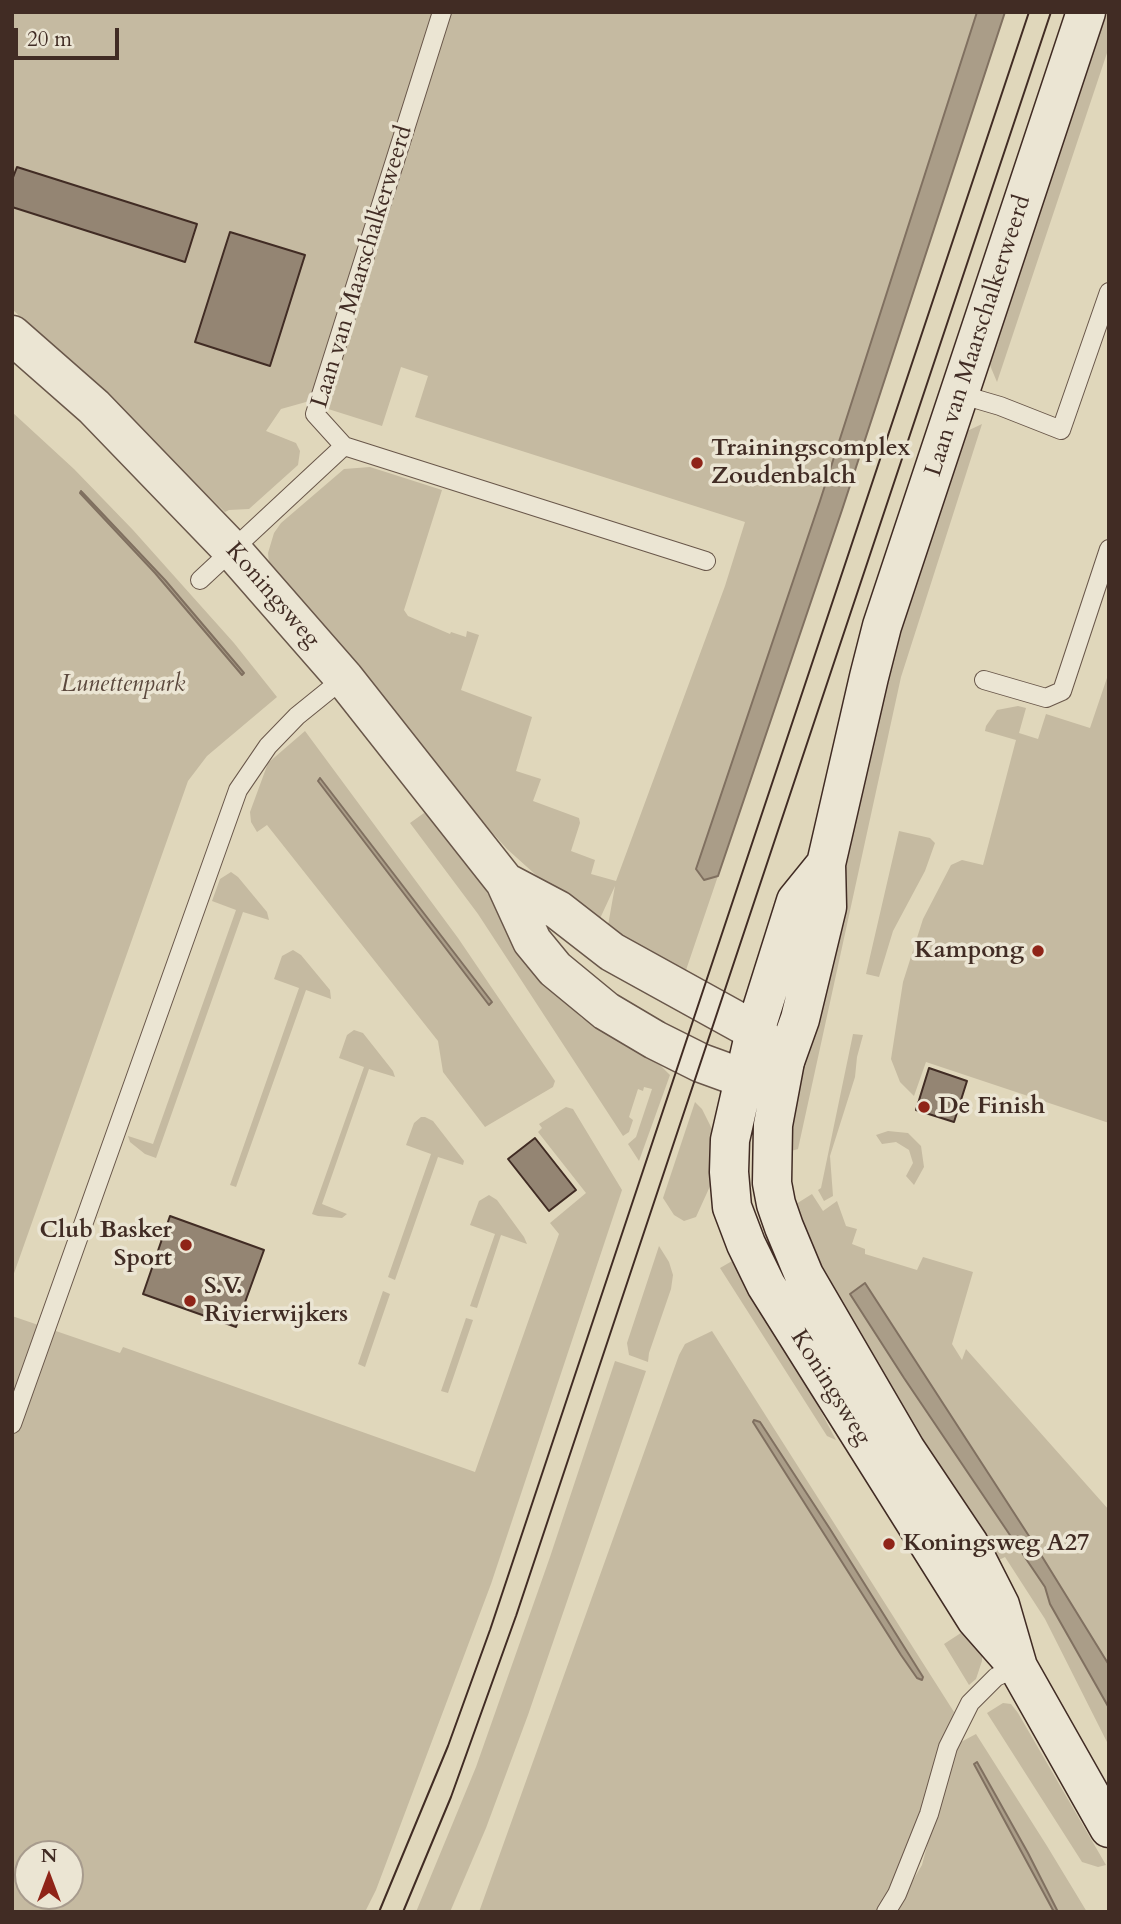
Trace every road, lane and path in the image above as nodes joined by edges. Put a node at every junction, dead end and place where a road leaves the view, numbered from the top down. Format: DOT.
graph roads {
  1 [pos="442,12"];
  2 [pos="1086,12"];
  3 [pos="1109,292"];
  4 [pos="12,335"];
  5 [pos="959,394"];
  6 [pos="344,446"];
  7 [pos="1109,549"];
  8 [pos="233,551"];
  9 [pos="706,561"];
  10 [pos="200,580"];
  11 [pos="344,678"];
  12 [pos="984,680"];
  13 [pos="826,864"];
  14 [pos="505,882"];
  15 [pos="755,1031"];
  16 [pos="785,1061"];
  17 [pos="745,1080"];
  18 [pos="12,1424"];
  19 [pos="1018,1667"];
  20 [pos="1109,1828"];
  21 [pos="886,1912"];
  1 -- 6 [label="lane, Laan van Maarschalkerweerd"];
  2 -- 5 [label="main road, Laan van Maarschalkerweerd"];
  3 -- 5 [label="lane"];
  4 -- 8 [label="main road, Koningsweg"];
  5 -- 13 [label="main road, Laan van Maarschalkerweerd"];
  6 -- 8 [label="lane, Laan van Maarschalkerweerd"];
  6 -- 9 [label="lane"];
  7 -- 12 [label="lane"];
  8 -- 10 [label="lane, Laan van Maarschalkerweerd"];
  8 -- 11 [label="main road, Koningsweg"];
  11 -- 14 [label="main road, Koningsweg"];
  11 -- 18 [label="lane"];
  13 -- 15 [label="main road, Laan van Maarschalkerweerd"];
  13 -- 16 [label="main road, Laan van Maarschalkerweerd"];
  14 -- 15 [label="main road, Koningsweg"];
  14 -- 17 [label="main road, Koningsweg"];
  15 -- 16 [label="main road, Koningsweg"];
  15 -- 17 [label="main road, Laan van Maarschalkerweerd"];
  16 -- 17 [label="main road"];
  16 -- 19 [label="main road, Koningsweg"];
  17 -- 19 [label="main road, Koningsweg"];
  19 -- 20 [label="main road, Koningsweg"];
  19 -- 21 [label="lane"];
}
